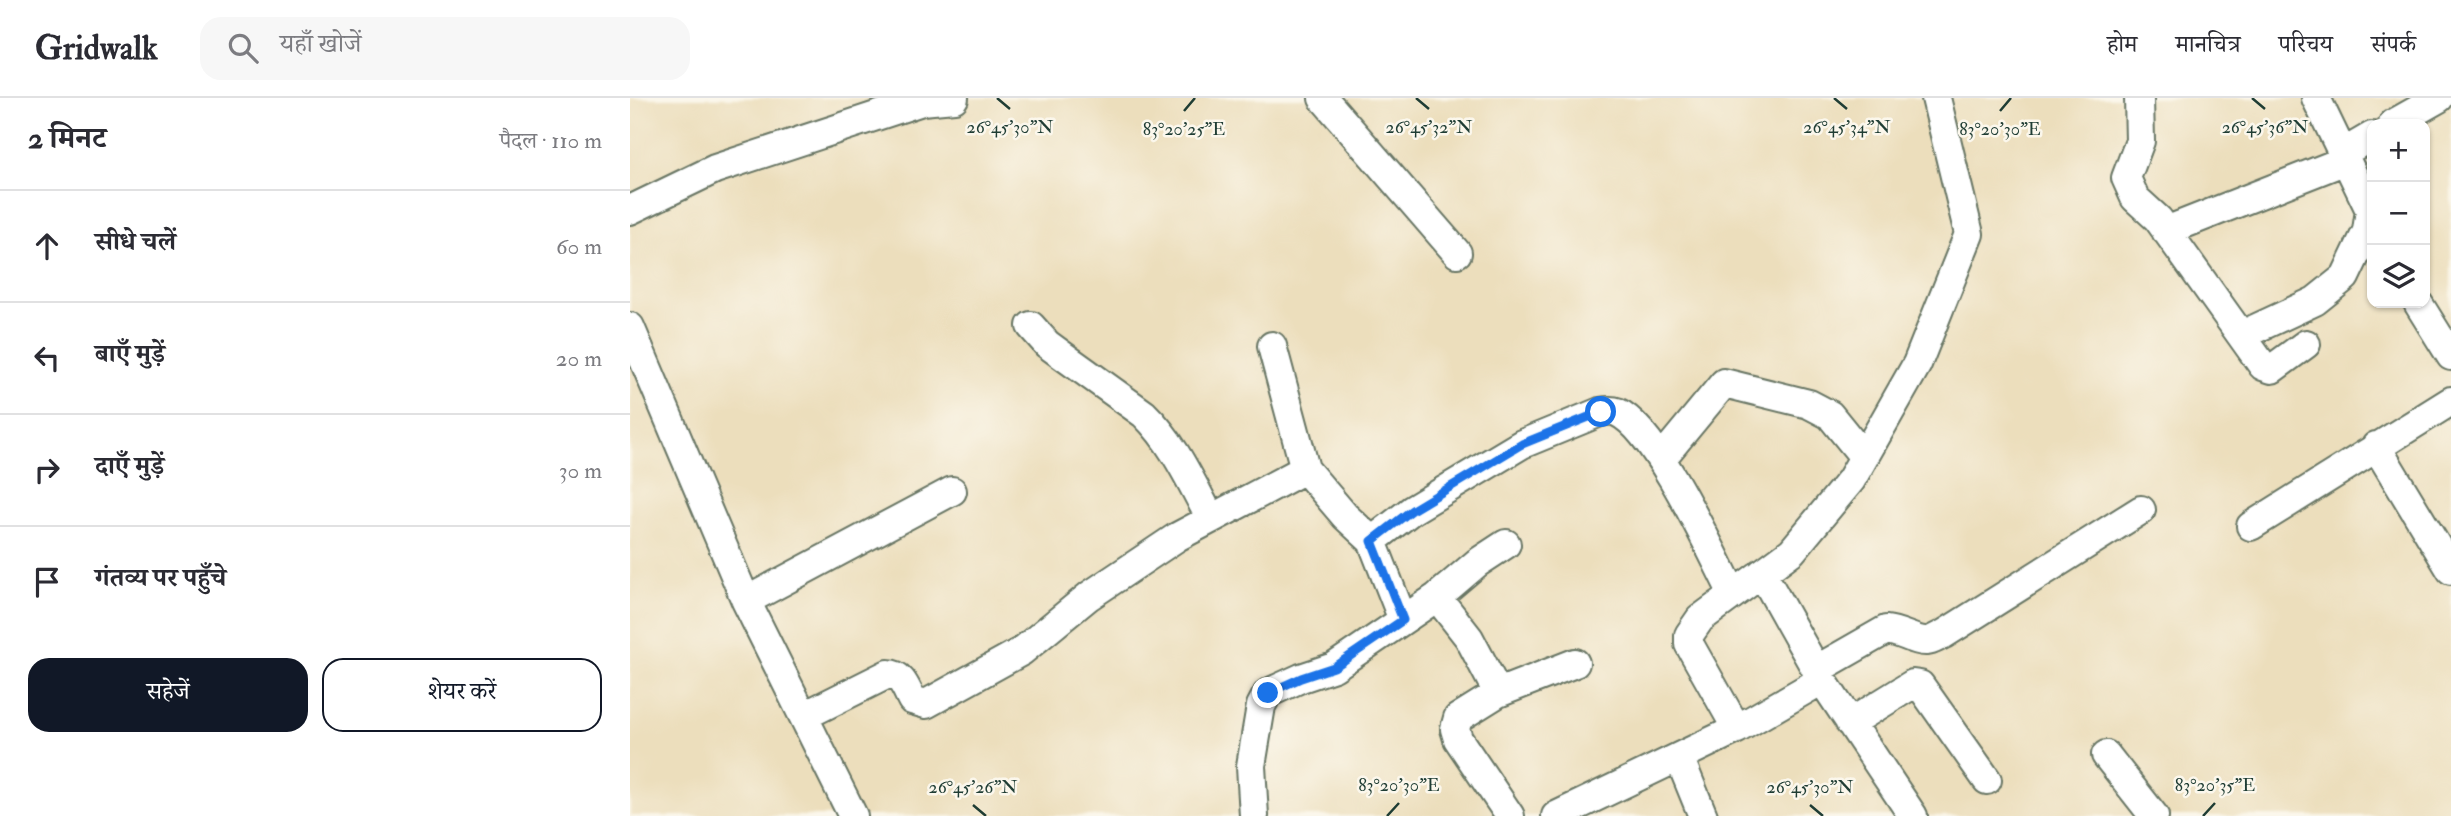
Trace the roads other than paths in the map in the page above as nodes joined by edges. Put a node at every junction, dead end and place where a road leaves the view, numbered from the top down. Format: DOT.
graph roads {
  1 [pos="954,98"];
  2 [pos="1323,98"];
  3 [pos="1936,98"];
  4 [pos="2139,98"];
  5 [pos="2316,98"];
  6 [pos="2439,98"];
  7 [pos="907,102"];
  8 [pos="2402,119"];
  9 [pos="2367,140"];
  10 [pos="2344,156"];
  11 [pos="2367,204"];
  12 [pos="630,210"];
  13 [pos="2166,231"];
  14 [pos="2367,238"];
  15 [pos="1457,253"];
  16 [pos="2421,308"];
  17 [pos="1031,326"];
  18 [pos="630,327"];
  19 [pos="2242,335"];
  20 [pos="2306,344"];
  21 [pos="1272,346"];
  22 [pos="2451,356"];
  23 [pos="2451,401"];
  24 [pos="2376,446"];
  25 [pos="1864,457"];
  26 [pos="1662,458"];
  27 [pos="1305,469"];
  28 [pos="952,491"];
  29 [pos="2141,510"];
  30 [pos="1211,519"];
  31 [pos="2251,526"];
  32 [pos="1372,541"];
  33 [pos="1506,544"];
  34 [pos="2451,570"];
  35 [pos="1762,573"];
  36 [pos="1733,594"];
  37 [pos="1437,597"];
  38 [pos="746,601"];
  39 [pos="1403,620"];
  40 [pos="1575,663"];
  41 [pos="1819,675"];
  42 [pos="1498,693"];
  43 [pos="804,716"];
  44 [pos="1850,723"];
  45 [pos="1737,729"];
  46 [pos="2106,755"];
  47 [pos="1679,757"];
  48 [pos="1987,780"];
  49 [pos="853,816"];
  50 [pos="1254,816"];
  51 [pos="1510,816"];
  52 [pos="1556,816"];
  53 [pos="1703,816"];
  54 [pos="1913,816"];
  55 [pos="2154,816"];
  1 -- 7 [label="street"];
  2 -- 15 [label="street"];
  3 -- 25 [label="street"];
  4 -- 13 [label="street"];
  5 -- 10 [label="street"];
  6 -- 8 [label="street"];
  7 -- 12 [label="street"];
  9 -- 10 [label="street"];
  10 -- 11 [label="street"];
  10 -- 13 [label="street"];
  13 -- 19 [label="street"];
  14 -- 19 [label="street"];
  16 -- 22 [label="street"];
  17 -- 30 [label="street"];
  18 -- 38 [label="street"];
  19 -- 20 [label="street"];
  21 -- 27 [label="street"];
  23 -- 24 [label="street"];
  24 -- 31 [label="street"];
  24 -- 34 [label="street"];
  25 -- 26 [label="street"];
  25 -- 35 [label="street"];
  26 -- 32 [label="street"];
  26 -- 36 [label="street"];
  27 -- 30 [label="street"];
  27 -- 32 [label="street"];
  28 -- 38 [label="street"];
  29 -- 41 [label="street"];
  30 -- 43 [label="street"];
  32 -- 39 [label="street"];
  33 -- 37 [label="street"];
  35 -- 36 [label="street"];
  35 -- 41 [label="street"];
  36 -- 45 [label="street"];
  37 -- 39 [label="street"];
  37 -- 42 [label="street"];
  38 -- 43 [label="street"];
  39 -- 50 [label="street"];
  40 -- 42 [label="street"];
  41 -- 44 [label="street"];
  41 -- 45 [label="street"];
  42 -- 51 [label="street"];
  43 -- 49 [label="street"];
  44 -- 48 [label="street"];
  44 -- 54 [label="street"];
  45 -- 47 [label="street"];
  46 -- 55 [label="street"];
  47 -- 52 [label="street"];
  47 -- 53 [label="street"];
}
